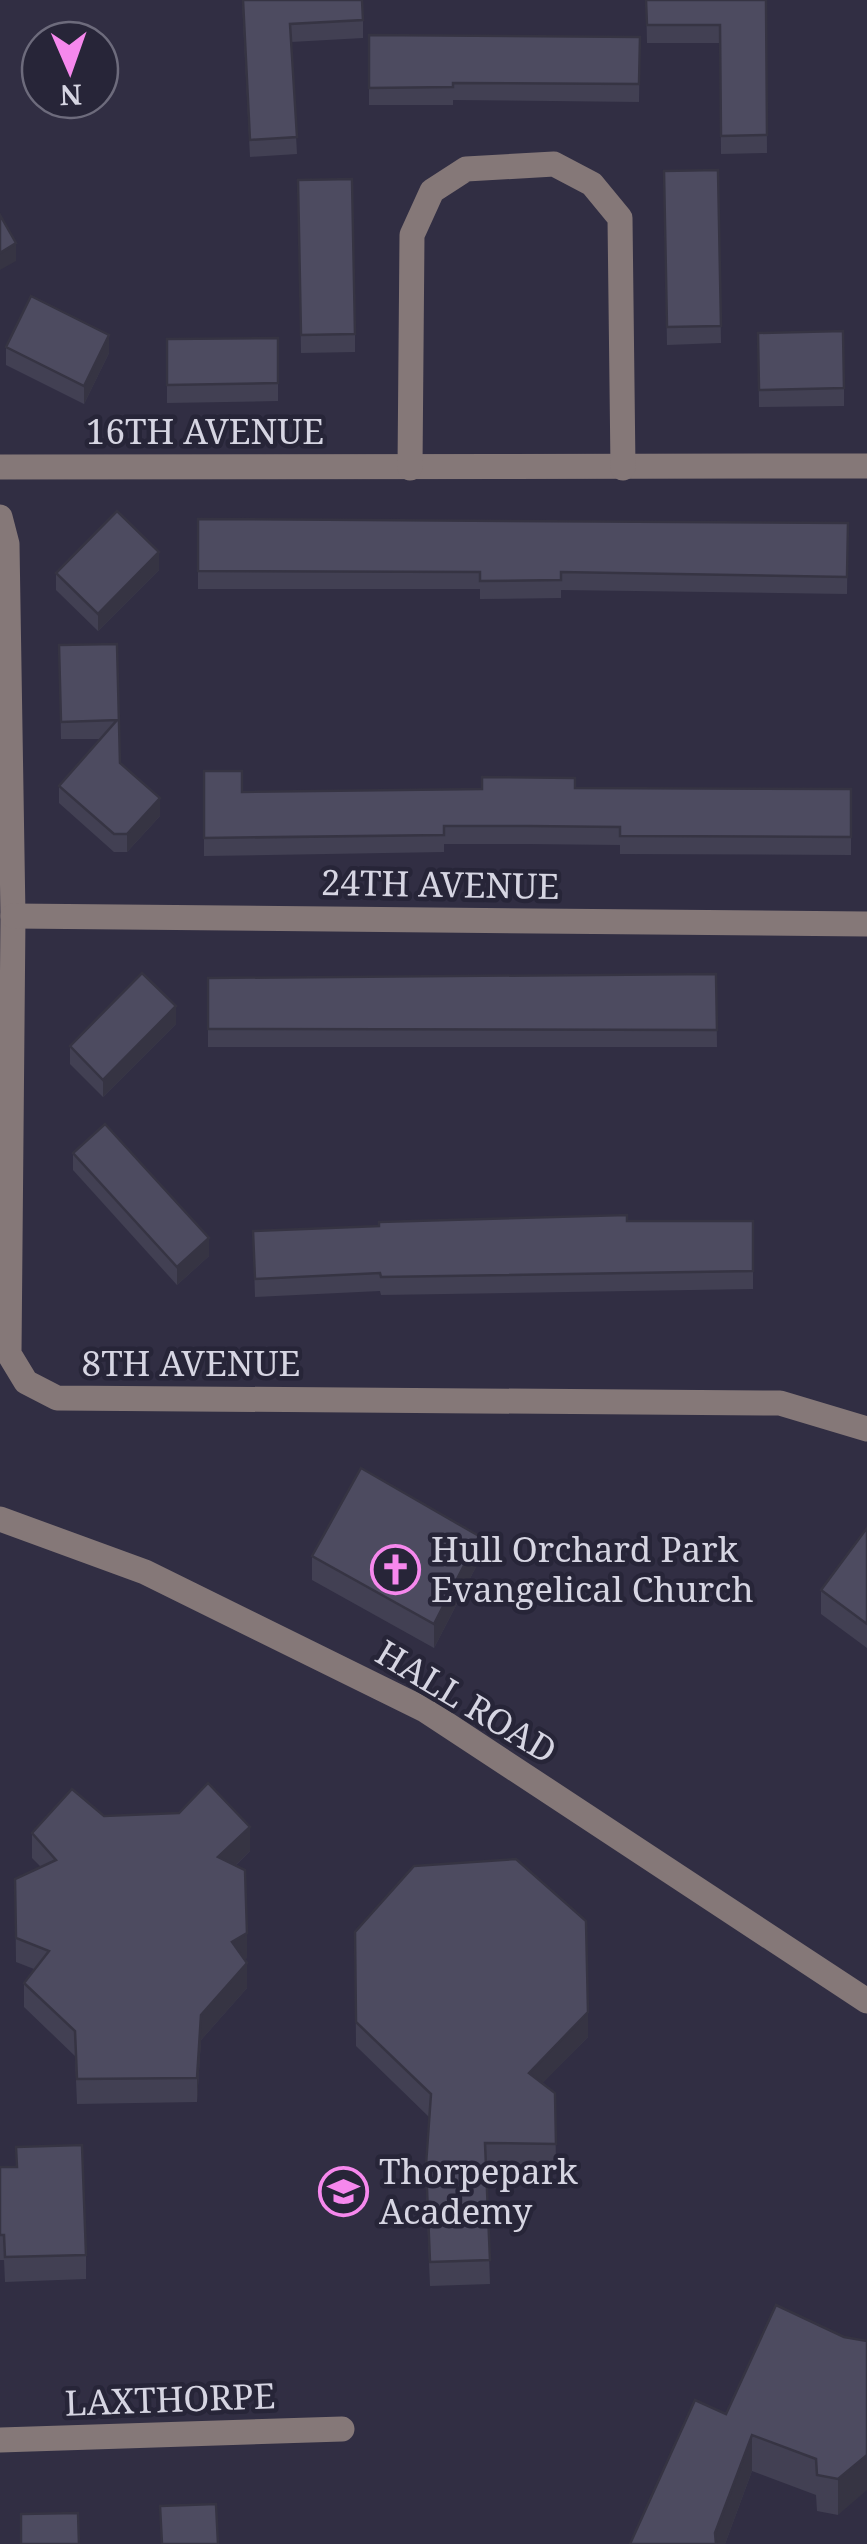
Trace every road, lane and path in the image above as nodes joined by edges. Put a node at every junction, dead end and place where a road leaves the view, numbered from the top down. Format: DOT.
graph roads {
  1 [pos="867,466"];
  2 [pos="0,467"];
  3 [pos="410,468"];
  4 [pos="623,468"];
  5 [pos="0,517"];
  6 [pos="13,916"];
  7 [pos="867,924"];
  8 [pos="867,1428"];
  9 [pos="0,1519"];
  10 [pos="867,2001"];
  11 [pos="342,2430"];
  12 [pos="0,2440"];
  1 -- 4 [label="street, 16TH AVENUE"];
  2 -- 3 [label="street, 16TH AVENUE"];
  3 -- 4 [label="street, 16TH AVENUE"];
  3 -- 4 [label="street"];
  5 -- 6 [label="street, 8TH AVENUE"];
  6 -- 7 [label="street, 24TH AVENUE"];
  6 -- 8 [label="street, 8TH AVENUE"];
  9 -- 10 [label="street, HALL ROAD"];
  11 -- 12 [label="street, LAXTHORPE"];
}
